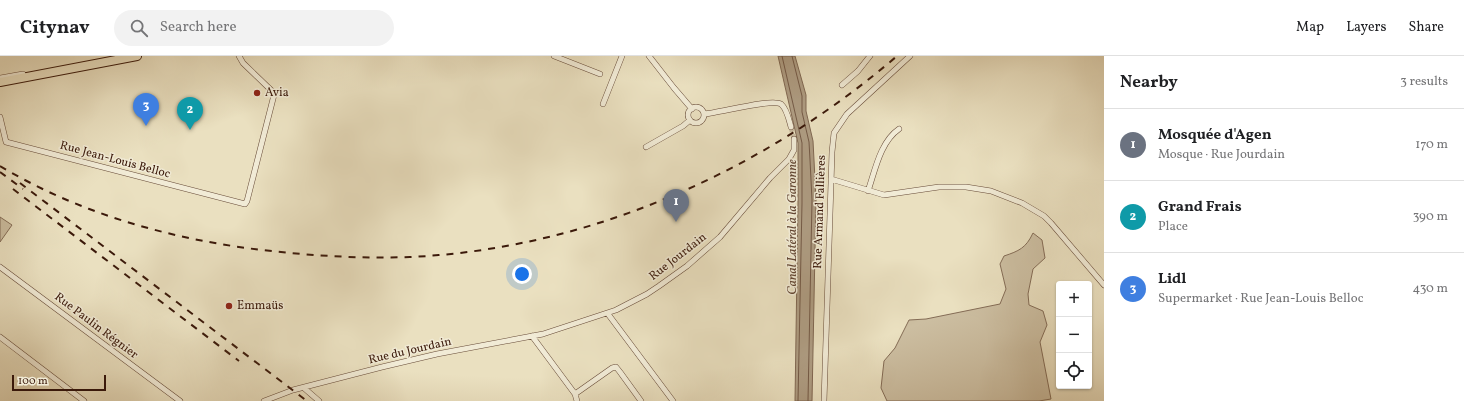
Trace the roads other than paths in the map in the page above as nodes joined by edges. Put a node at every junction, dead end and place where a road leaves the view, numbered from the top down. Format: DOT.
graph roads {
  1 [pos="137,56"];
  2 [pos="238,56"];
  3 [pos="554,56"];
  4 [pos="622,56"];
  5 [pos="649,56"];
  6 [pos="870,56"];
  7 [pos="910,56"];
  8 [pos="600,74"];
  9 [pos="31,76"];
  10 [pos="0,78"];
  11 [pos="0,82"];
  12 [pos="842,85"];
  13 [pos="0,86"];
  14 [pos="603,104"];
  15 [pos="692,109"];
  16 [pos="704,114"];
  17 [pos="0,117"];
  18 [pos="690,120"];
  19 [pos="791,127"];
  20 [pos="899,129"];
  21 [pos="794,139"];
  22 [pos="646,146"];
  23 [pos="831,179"];
  24 [pos="868,191"];
  25 [pos="0,267"];
  26 [pos="1104,285"];
  27 [pos="608,314"];
  28 [pos="532,336"];
  29 [pos="0,337"];
  30 [pos="304,388"];
  31 [pos="575,394"];
  32 [pos="84,401"];
  33 [pos="180,401"];
  34 [pos="264,401"];
  35 [pos="319,401"];
  36 [pos="578,401"];
  37 [pos="641,401"];
  38 [pos="673,401"];
  39 [pos="824,401"];
  1 -- 9 [label="main road"];
  2 -- 17 [label="street, Rue Jean-Louis Belloc"];
  3 -- 8 [label="street"];
  4 -- 14 [label="street"];
  5 -- 15 [label="street"];
  6 -- 12 [label="street"];
  7 -- 23 [label="street, Rue Armand Fallières"];
  9 -- 10 [label="street"];
  9 -- 11 [label="main road"];
  9 -- 13 [label="street"];
  15 -- 16 [label="street"];
  15 -- 18 [label="street"];
  16 -- 18 [label="street"];
  16 -- 19 [label="street"];
  18 -- 22 [label="street"];
  20 -- 24 [label="street"];
  21 -- 27 [label="street, Rue Jourdain"];
  23 -- 24 [label="street"];
  23 -- 39 [label="street, Rue Armand Fallières"];
  24 -- 26 [label="street"];
  25 -- 33 [label="street, Rue Paulin Régnier"];
  27 -- 28 [label="street, Rue Jourdain"];
  27 -- 38 [label="street"];
  28 -- 30 [label="street, Rue du Jourdain"];
  28 -- 31 [label="street"];
  29 -- 32 [label="street"];
  30 -- 34 [label="street, Rue du Jourdain"];
  30 -- 35 [label="street"];
  31 -- 36 [label="street"];
  31 -- 37 [label="street"];
}
